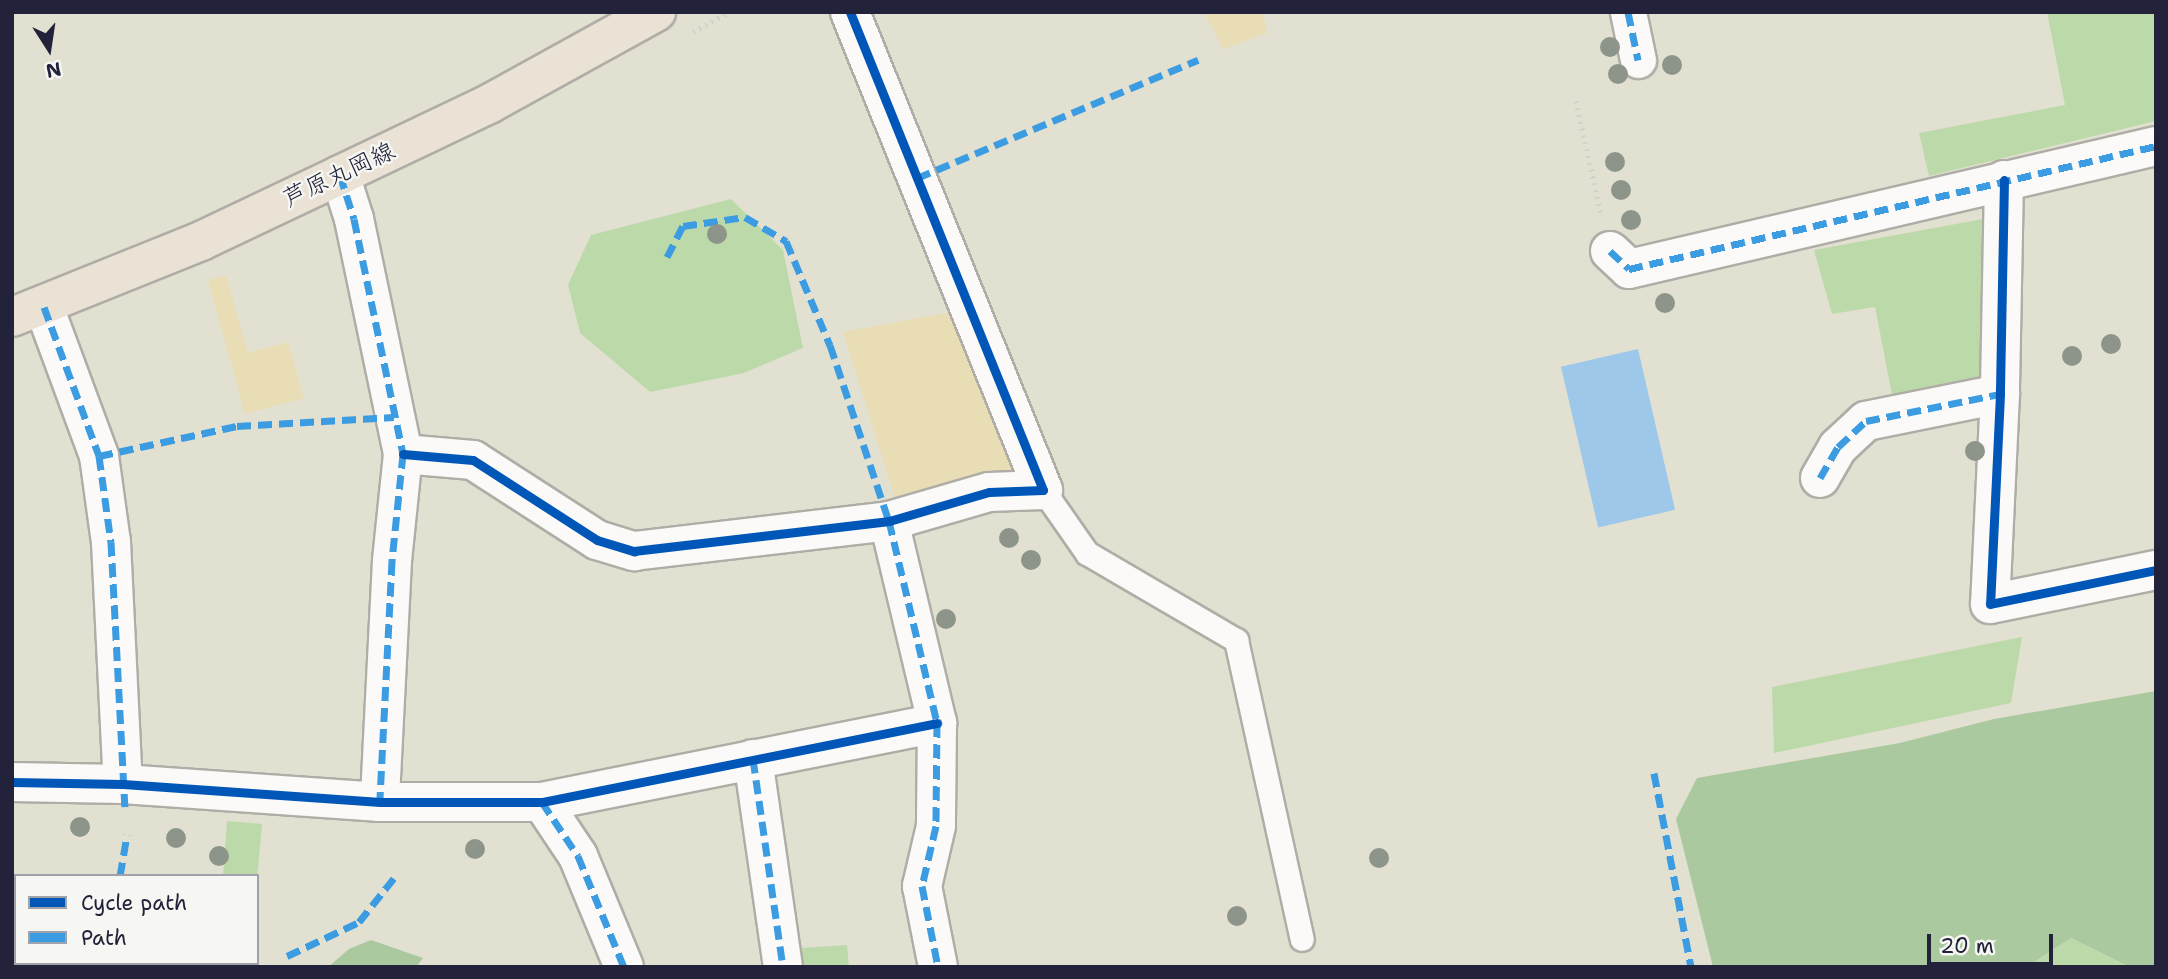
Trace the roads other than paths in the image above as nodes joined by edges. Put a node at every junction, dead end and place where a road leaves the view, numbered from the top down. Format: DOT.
graph roads {
  1 [pos="656,12"];
  2 [pos="850,12"];
  3 [pos="1628,12"];
  4 [pos="1638,60"];
  5 [pos="2156,146"];
  6 [pos="340,175"];
  7 [pos="2004,180"];
  8 [pos="1610,251"];
  9 [pos="28,312"];
  10 [pos="2000,394"];
  11 [pos="403,454"];
  12 [pos="1820,478"];
  13 [pos="1043,490"];
  14 [pos="889,521"];
  15 [pos="2156,570"];
  16 [pos="937,723"];
  17 [pos="753,759"];
  18 [pos="12,782"];
  19 [pos="123,784"];
  20 [pos="380,802"];
  21 [pos="542,802"];
  22 [pos="1302,939"];
  23 [pos="624,967"];
  24 [pos="783,967"];
  25 [pos="938,967"];
  1 -- 6 [label="main road, 芦原丸岡線"];
  2 -- 13 [label="street"];
  3 -- 4 [label="street"];
  5 -- 7 [label="street"];
  6 -- 9 [label="main road, 芦原丸岡線"];
  6 -- 11 [label="street"];
  7 -- 8 [label="street"];
  7 -- 10 [label="street"];
  9 -- 19 [label="street"];
  10 -- 12 [label="street"];
  10 -- 15 [label="street"];
  11 -- 14 [label="street"];
  11 -- 20 [label="street"];
  13 -- 14 [label="street"];
  13 -- 22 [label="lane"];
  14 -- 16 [label="street"];
  16 -- 17 [label="street"];
  16 -- 25 [label="street"];
  17 -- 21 [label="street"];
  17 -- 24 [label="street"];
  18 -- 19 [label="street"];
  19 -- 20 [label="street"];
  20 -- 21 [label="street"];
  21 -- 23 [label="street"];
}
